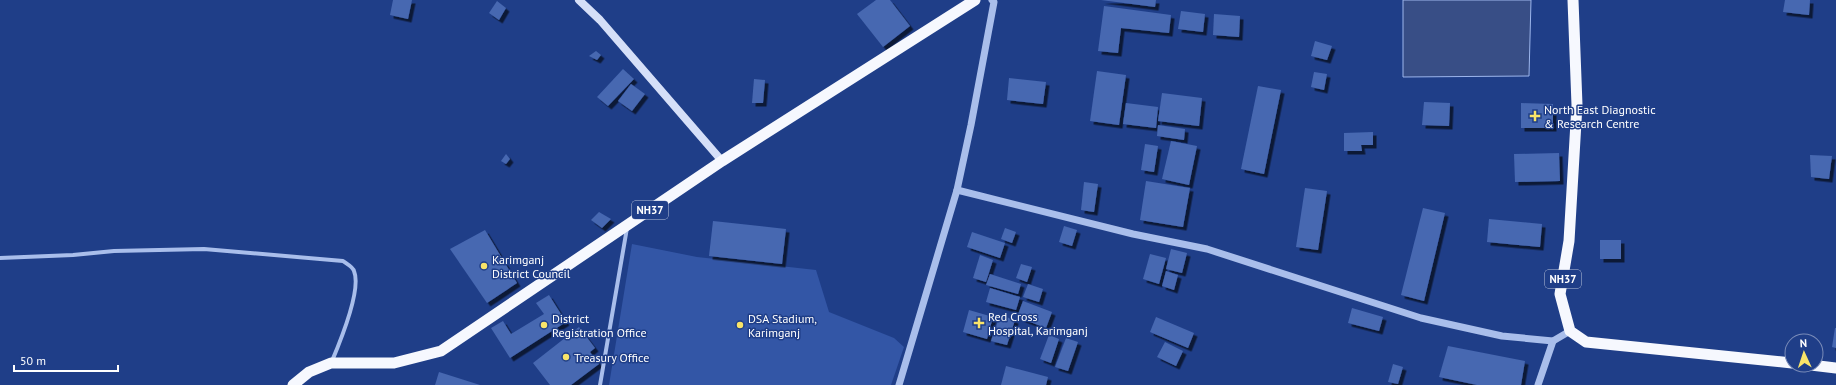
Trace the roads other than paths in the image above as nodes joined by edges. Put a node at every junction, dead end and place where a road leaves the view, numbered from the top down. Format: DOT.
graph roads {
  1 [pos="975,0"];
  2 [pos="992,0"];
  3 [pos="1573,0"];
  4 [pos="584,2"];
  5 [pos="722,161"];
  6 [pos="957,190"];
  7 [pos="627,225"];
  8 [pos="0,258"];
  9 [pos="1570,331"];
  10 [pos="1553,340"];
  11 [pos="1784,362"];
  12 [pos="331,363"];
  13 [pos="1824,367"];
  14 [pos="1836,368"];
  15 [pos="293,385"];
  16 [pos="600,385"];
  17 [pos="899,385"];
  18 [pos="1538,385"];
  1 -- 5 [label="highway, NH37"];
  2 -- 6 [label="street"];
  3 -- 9 [label="highway, NH37"];
  4 -- 5 [label="main road"];
  5 -- 7 [label="highway, NH37"];
  6 -- 10 [label="street"];
  6 -- 17 [label="street"];
  7 -- 12 [label="highway, NH37"];
  7 -- 16 [label="street"];
  8 -- 12 [label="street"];
  9 -- 10 [label="street"];
  9 -- 11 [label="highway"];
  10 -- 18 [label="street"];
  12 -- 15 [label="highway, NH37"];
  13 -- 14 [label="highway"];
}
